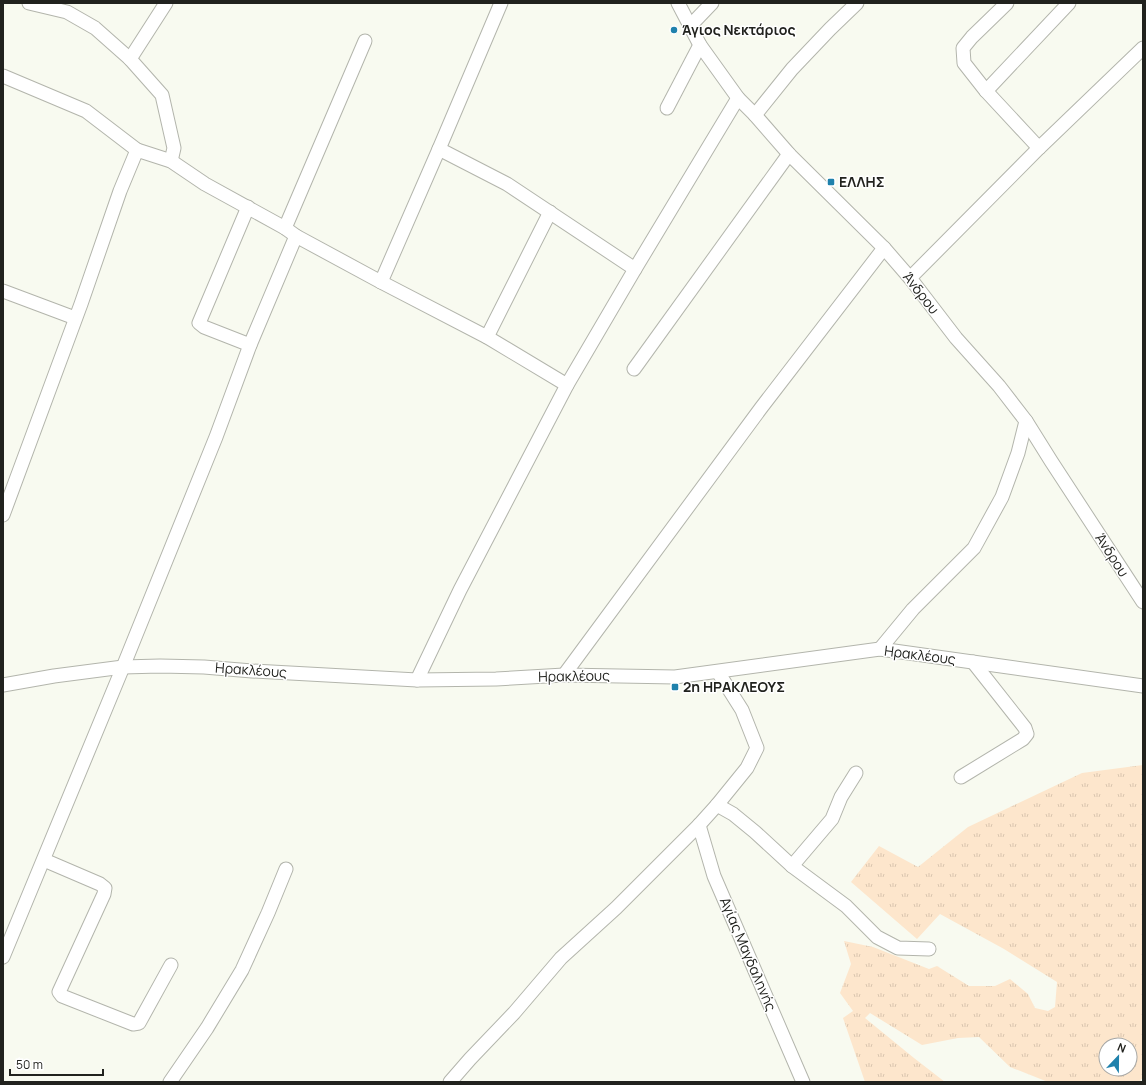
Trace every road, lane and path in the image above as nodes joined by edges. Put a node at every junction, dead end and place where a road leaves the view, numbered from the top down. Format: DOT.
graph roads {
  1 [pos="29,3"];
  2 [pos="166,3"];
  3 [pos="501,3"];
  4 [pos="678,3"];
  5 [pos="712,3"];
  6 [pos="857,3"];
  7 [pos="1007,3"];
  8 [pos="1069,3"];
  9 [pos="690,26"];
  10 [pos="365,41"];
  11 [pos="700,44"];
  12 [pos="1143,48"];
  13 [pos="130,59"];
  14 [pos="3,76"];
  15 [pos="986,90"];
  16 [pos="738,98"];
  17 [pos="666,108"];
  18 [pos="754,115"];
  19 [pos="1039,148"];
  20 [pos="440,149"];
  21 [pos="137,150"];
  22 [pos="789,154"];
  23 [pos="171,161"];
  24 [pos="248,207"];
  25 [pos="550,212"];
  26 [pos="285,228"];
  27 [pos="296,236"];
  28 [pos="884,248"];
  29 [pos="635,269"];
  30 [pos="910,278"];
  31 [pos="381,282"];
  32 [pos="3,291"];
  33 [pos="75,318"];
  34 [pos="487,337"];
  35 [pos="250,345"];
  36 [pos="634,369"];
  37 [pos="567,385"];
  38 [pos="1026,421"];
  39 [pos="3,515"];
  40 [pos="1143,602"];
  41 [pos="880,649"];
  42 [pos="973,662"];
  43 [pos="124,668"];
  44 [pos="718,672"];
  45 [pos="564,675"];
  46 [pos="417,680"];
  47 [pos="3,685"];
  48 [pos="1143,686"];
  49 [pos="856,773"];
  50 [pos="961,777"];
  51 [pos="717,805"];
  52 [pos="699,824"];
  53 [pos="44,860"];
  54 [pos="792,866"];
  55 [pos="286,869"];
  56 [pos="929,949"];
  57 [pos="3,958"];
  58 [pos="170,965"];
  59 [pos="170,1082"];
  60 [pos="450,1082"];
  61 [pos="803,1082"];
  1 -- 13 [label="street"];
  2 -- 13 [label="street"];
  3 -- 20 [label="street"];
  4 -- 9 [label="street, Άνδρου"];
  5 -- 9 [label="street"];
  6 -- 18 [label="street"];
  7 -- 15 [label="street"];
  8 -- 15 [label="street"];
  9 -- 11 [label="street, Άνδρου"];
  10 -- 26 [label="street"];
  11 -- 16 [label="street, Άνδρου"];
  11 -- 17 [label="street"];
  12 -- 19 [label="street"];
  13 -- 23 [label="street"];
  14 -- 21 [label="street"];
  15 -- 19 [label="street"];
  16 -- 18 [label="street, Άνδρου"];
  16 -- 29 [label="street"];
  18 -- 22 [label="street, Άνδρου"];
  19 -- 30 [label="street"];
  20 -- 25 [label="street"];
  20 -- 31 [label="street"];
  21 -- 23 [label="street"];
  21 -- 33 [label="street"];
  22 -- 28 [label="street, Άνδρου"];
  22 -- 36 [label="street"];
  23 -- 24 [label="street"];
  24 -- 26 [label="street"];
  24 -- 35 [label="street"];
  25 -- 29 [label="street"];
  25 -- 34 [label="street"];
  26 -- 27 [label="street"];
  27 -- 31 [label="street"];
  27 -- 35 [label="street"];
  28 -- 30 [label="street, Άνδρου"];
  28 -- 45 [label="street"];
  29 -- 37 [label="street"];
  30 -- 38 [label="street, Άνδρου"];
  31 -- 34 [label="street"];
  32 -- 33 [label="street"];
  33 -- 39 [label="street"];
  34 -- 37 [label="street"];
  35 -- 43 [label="street"];
  37 -- 46 [label="street"];
  38 -- 40 [label="street, Άνδρου"];
  38 -- 41 [label="street"];
  41 -- 42 [label="street, Ηρακλέους"];
  41 -- 44 [label="street, Ηρακλέους"];
  42 -- 48 [label="street, Ηρακλέους"];
  42 -- 50 [label="street"];
  43 -- 46 [label="street, Ηρακλέους"];
  43 -- 47 [label="street, Ηρακλέους"];
  43 -- 53 [label="street"];
  44 -- 45 [label="street, Ηρακλέους"];
  44 -- 51 [label="street"];
  45 -- 46 [label="street, Ηρακλέους"];
  49 -- 54 [label="street"];
  51 -- 52 [label="street"];
  51 -- 54 [label="street"];
  52 -- 60 [label="street"];
  52 -- 61 [label="street, Αγίας Μαγδαληνής"];
  53 -- 57 [label="street"];
  53 -- 58 [label="street"];
  54 -- 56 [label="street"];
  55 -- 59 [label="street"];
}
